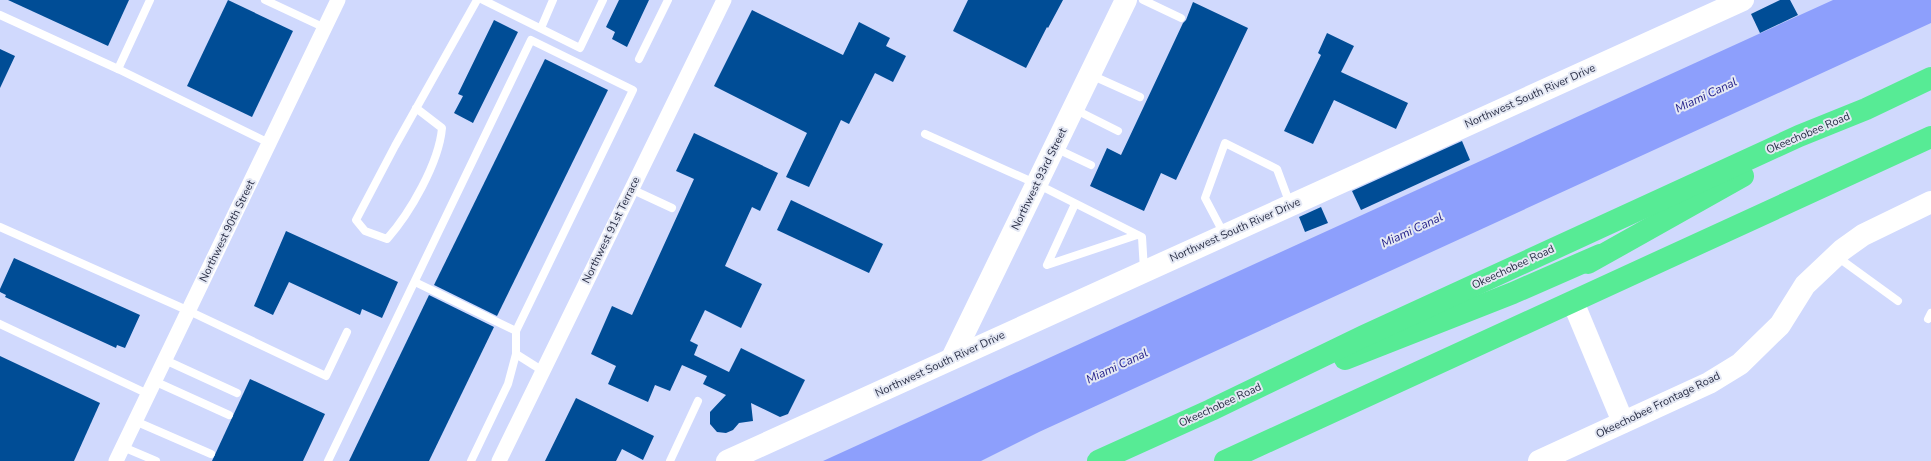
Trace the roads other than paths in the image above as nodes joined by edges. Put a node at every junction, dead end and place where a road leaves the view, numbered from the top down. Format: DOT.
graph roads {
  1 [pos="150,0"];
  2 [pos="265,0"];
  3 [pos="338,0"];
  4 [pos="477,0"];
  5 [pos="483,0"];
  6 [pos="553,0"];
  7 [pos="603,0"];
  8 [pos="668,0"];
  9 [pos="724,0"];
  10 [pos="1126,0"];
  11 [pos="1143,0"];
  12 [pos="1736,2"];
  13 [pos="0,15"];
  14 [pos="1181,18"];
  15 [pos="325,28"];
  16 [pos="541,28"];
  17 [pos="639,59"];
  18 [pos="118,69"];
  19 [pos="1090,74"];
  20 [pos="1931,78"];
  21 [pos="1140,97"];
  22 [pos="416,108"];
  23 [pos="1073,109"];
  24 [pos="1866,109"];
  25 [pos="1118,131"];
  26 [pos="925,134"];
  27 [pos="1931,137"];
  28 [pos="269,143"];
  29 [pos="1054,147"];
  30 [pos="1091,165"];
  31 [pos="1036,184"];
  32 [pos="631,189"];
  33 [pos="1931,202"];
  34 [pos="1075,204"];
  35 [pos="1291,205"];
  36 [pos="672,208"];
  37 [pos="0,227"];
  38 [pos="1137,235"];
  39 [pos="1224,235"];
  40 [pos="1600,255"];
  41 [pos="1836,255"];
  42 [pos="1144,271"];
  43 [pos="415,282"];
  44 [pos="1513,293"];
  45 [pos="1898,301"];
  46 [pos="1573,302"];
  47 [pos="189,310"];
  48 [pos="0,324"];
  49 [pos="516,330"];
  50 [pos="347,332"];
  51 [pos="516,354"];
  52 [pos="952,358"];
  53 [pos="165,360"];
  54 [pos="543,371"];
  55 [pos="151,388"];
  56 [pos="237,393"];
  57 [pos="698,401"];
  58 [pos="1212,410"];
  59 [pos="229,415"];
  60 [pos="135,421"];
  61 [pos="1623,422"];
  62 [pos="123,447"];
  63 [pos="211,454"];
  64 [pos="116,461"];
  65 [pos="156,461"];
  66 [pos="328,461"];
  67 [pos="472,461"];
  68 [pos="499,461"];
  69 [pos="670,461"];
  70 [pos="727,461"];
  71 [pos="1098,461"];
  72 [pos="1226,461"];
  73 [pos="1539,461"];
  1 -- 18 [label="lane"];
  2 -- 15 [label="lane"];
  3 -- 15 [label="street, Northwest 90th Street"];
  4 -- 22 [label="lane"];
  5 -- 16 [label="lane"];
  6 -- 16 [label="lane"];
  7 -- 16 [label="lane"];
  8 -- 17 [label="lane"];
  9 -- 32 [label="street, Northwest 91st Terrace"];
  10 -- 19 [label="street, Northwest 93rd Street"];
  11 -- 14 [label="lane"];
  12 -- 35 [label="street, Northwest South River Drive"];
  13 -- 18 [label="lane"];
  15 -- 28 [label="street, Northwest 90th Street"];
  18 -- 28 [label="lane"];
  19 -- 21 [label="lane"];
  19 -- 23 [label="street, Northwest 93rd Street"];
  20 -- 24 [label="highway, Okeechobee Road"];
  22 -- 22 [label="lane"];
  23 -- 25 [label="lane"];
  23 -- 29 [label="street, Northwest 93rd Street"];
  24 -- 40 [label="highway"];
  24 -- 58 [label="highway, Okeechobee Road"];
  26 -- 31 [label="lane"];
  27 -- 46 [label="highway"];
  28 -- 47 [label="street, Northwest 90th Street"];
  29 -- 30 [label="lane"];
  29 -- 31 [label="street, Northwest 93rd Street"];
  31 -- 34 [label="lane"];
  31 -- 52 [label="street, Northwest 93rd Street"];
  32 -- 36 [label="lane"];
  32 -- 54 [label="street, Northwest 91st Terrace"];
  33 -- 41 [label="street, Okeechobee Frontage Road"];
  34 -- 38 [label="lane"];
  34 -- 38 [label="lane"];
  35 -- 39 [label="street, Northwest South River Drive"];
  35 -- 39 [label="lane"];
  37 -- 47 [label="lane"];
  38 -- 42 [label="lane"];
  39 -- 42 [label="street, Northwest South River Drive"];
  40 -- 44 [label="highway"];
  40 -- 46 [label="highway"];
  41 -- 45 [label="lane"];
  41 -- 61 [label="street, Okeechobee Frontage Road"];
  42 -- 52 [label="street, Northwest South River Drive"];
  43 -- 49 [label="lane"];
  43 -- 49 [label="lane"];
  43 -- 66 [label="lane"];
  44 -- 46 [label="highway"];
  44 -- 58 [label="highway"];
  46 -- 61 [label="street"];
  46 -- 72 [label="highway"];
  47 -- 50 [label="lane"];
  47 -- 53 [label="street, Northwest 90th Street"];
  48 -- 55 [label="lane"];
  49 -- 51 [label="lane"];
  51 -- 54 [label="lane"];
  51 -- 67 [label="lane"];
  52 -- 70 [label="street, Northwest South River Drive"];
  53 -- 55 [label="street, Northwest 90th Street"];
  53 -- 56 [label="lane"];
  54 -- 68 [label="street, Northwest 91st Terrace"];
  55 -- 59 [label="lane"];
  55 -- 60 [label="street, Northwest 90th Street"];
  57 -- 69 [label="lane"];
  58 -- 71 [label="highway, Okeechobee Road"];
  60 -- 62 [label="street, Northwest 90th Street"];
  60 -- 63 [label="lane"];
  61 -- 73 [label="street, Okeechobee Frontage Road"];
  62 -- 64 [label="street, Northwest 90th Street"];
  62 -- 65 [label="lane"];
}
